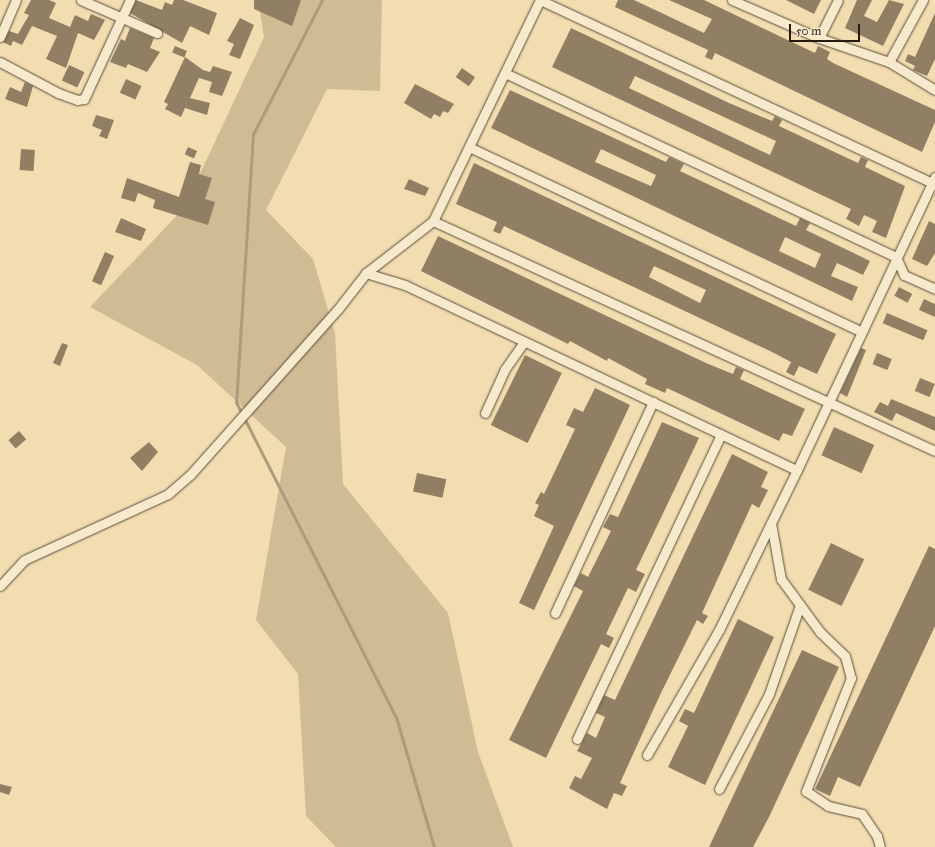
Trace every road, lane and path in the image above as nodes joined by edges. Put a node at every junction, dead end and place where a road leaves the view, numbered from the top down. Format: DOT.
graph roads {
  1 [pos="16,0"];
  2 [pos="82,0"];
  3 [pos="130,0"];
  4 [pos="540,0"];
  5 [pos="732,0"];
  6 [pos="838,0"];
  7 [pos="923,0"];
  8 [pos="123,16"];
  9 [pos="157,34"];
  10 [pos="0,37"];
  11 [pos="819,38"];
  12 [pos="0,62"];
  13 [pos="889,62"];
  14 [pos="505,73"];
  15 [pos="935,90"];
  16 [pos="469,147"];
  17 [pos="934,180"];
  18 [pos="433,221"];
  19 [pos="896,257"];
  20 [pos="366,273"];
  21 [pos="935,290"];
  22 [pos="860,331"];
  23 [pos="524,342"];
  24 [pos="653,402"];
  25 [pos="829,403"];
  26 [pos="486,413"];
  27 [pos="722,434"];
  28 [pos="935,451"];
  29 [pos="796,470"];
  30 [pos="771,523"];
  31 [pos="0,586"];
  32 [pos="800,605"];
  33 [pos="555,613"];
  34 [pos="577,739"];
  35 [pos="647,755"];
  36 [pos="719,789"];
  37 [pos="880,847"];
  1 -- 10 [label="street"];
  2 -- 8 [label="street"];
  3 -- 8 [label="street"];
  4 -- 14 [label="street"];
  4 -- 17 [label="street"];
  5 -- 11 [label="street"];
  6 -- 11 [label="street"];
  7 -- 13 [label="street"];
  8 -- 9 [label="street"];
  8 -- 12 [label="street"];
  11 -- 13 [label="street"];
  13 -- 15 [label="street"];
  14 -- 16 [label="street"];
  14 -- 19 [label="street"];
  16 -- 18 [label="street"];
  16 -- 22 [label="street"];
  17 -- 19 [label="street"];
  18 -- 20 [label="street"];
  18 -- 25 [label="street"];
  19 -- 21 [label="street"];
  19 -- 22 [label="street"];
  20 -- 23 [label="street"];
  20 -- 31 [label="street"];
  22 -- 25 [label="street"];
  23 -- 24 [label="street"];
  23 -- 26 [label="street"];
  24 -- 27 [label="street"];
  24 -- 33 [label="street"];
  25 -- 28 [label="street"];
  25 -- 29 [label="street"];
  27 -- 29 [label="street"];
  27 -- 34 [label="street"];
  29 -- 30 [label="street"];
  30 -- 32 [label="street"];
  30 -- 35 [label="street"];
  32 -- 36 [label="street"];
  32 -- 37 [label="street"];
}
